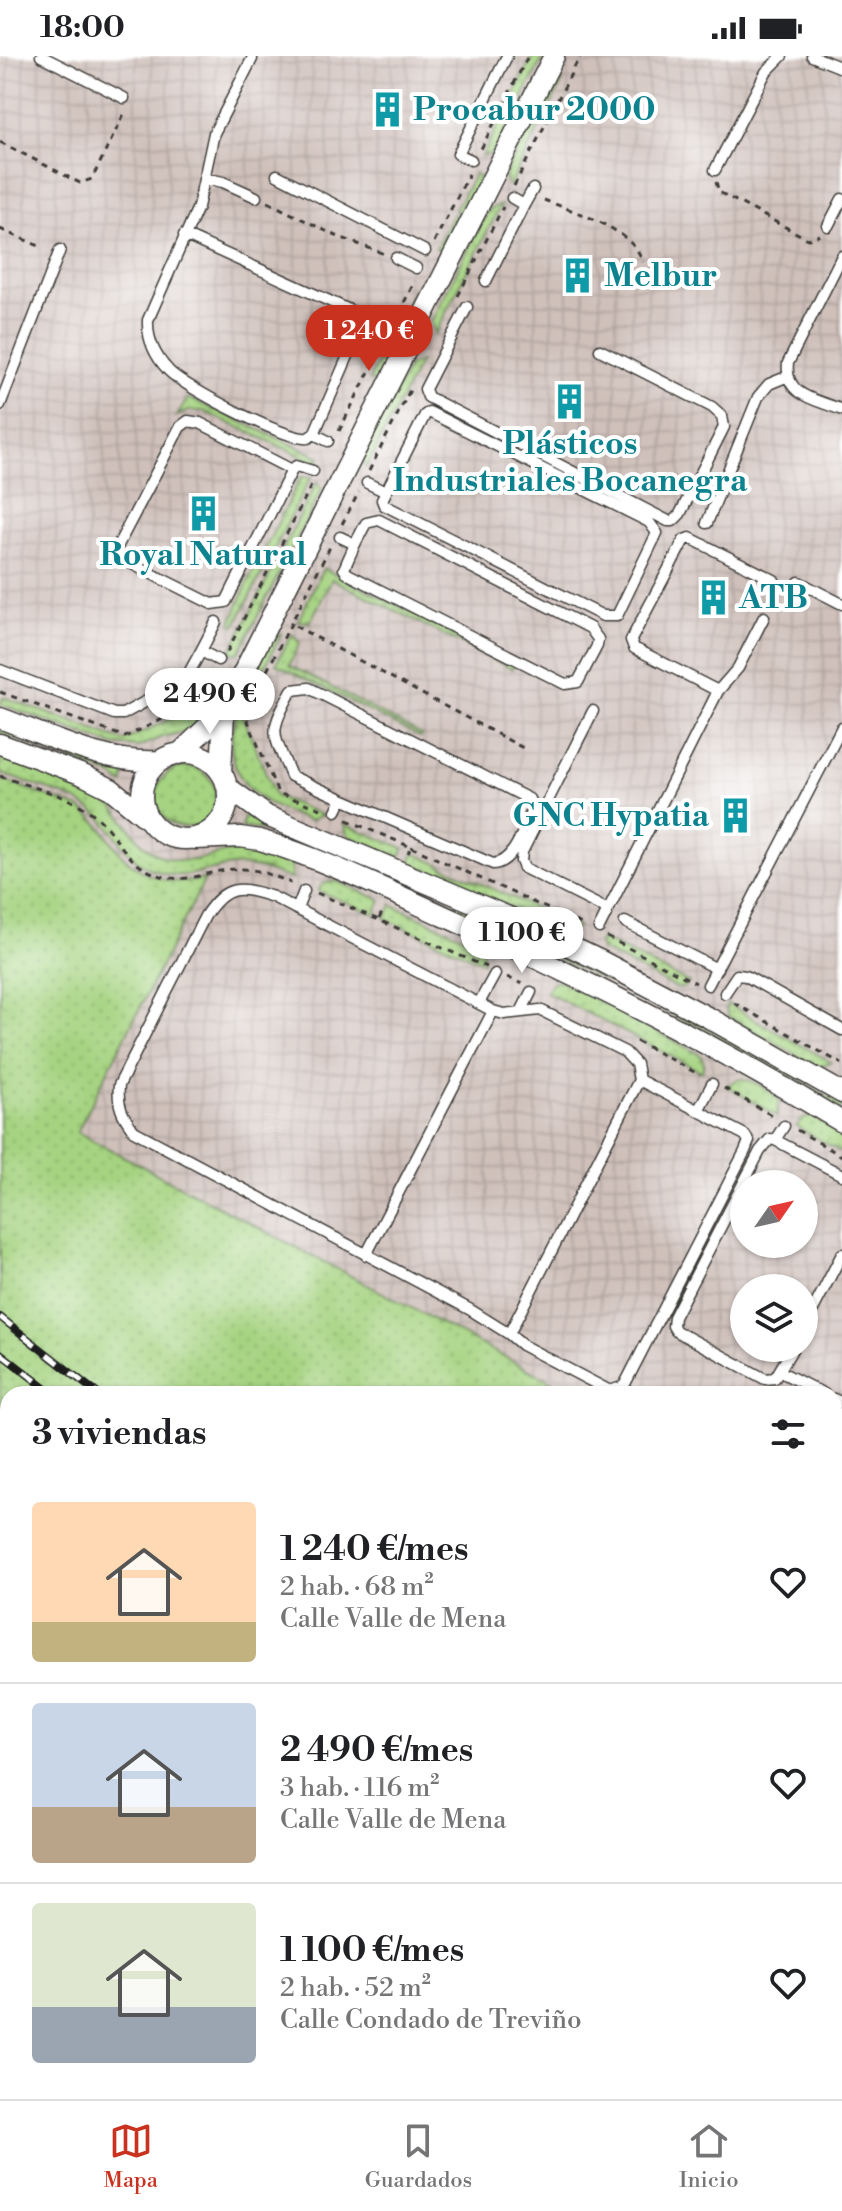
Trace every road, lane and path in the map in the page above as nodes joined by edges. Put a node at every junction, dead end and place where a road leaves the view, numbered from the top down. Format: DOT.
graph roads {
  1 [pos="41,56"];
  2 [pos="507,56"];
  3 [pos="554,56"];
  4 [pos="580,56"];
  5 [pos="782,56"];
  6 [pos="812,56"];
  7 [pos="252,59"];
  8 [pos="842,68"];
  9 [pos="124,98"];
  10 [pos="0,142"];
  11 [pos="471,160"];
  12 [pos="715,170"];
  13 [pos="277,175"];
  14 [pos="204,178"];
  15 [pos="529,196"];
  16 [pos="256,197"];
  17 [pos="510,197"];
  18 [pos="842,199"];
  19 [pos="828,226"];
  20 [pos="0,229"];
  21 [pos="184,235"];
  22 [pos="425,251"];
  23 [pos="59,252"];
  24 [pos="842,256"];
  25 [pos="396,258"];
  26 [pos="643,262"];
  27 [pos="416,268"];
  28 [pos="486,281"];
  29 [pos="467,307"];
  30 [pos="600,350"];
  31 [pos="786,377"];
  32 [pos="0,405"];
  33 [pos="842,410"];
  34 [pos="314,434"];
  35 [pos="328,441"];
  36 [pos="292,470"];
  37 [pos="313,471"];
  38 [pos="367,483"];
  39 [pos="386,492"];
  40 [pos="707,523"];
  41 [pos="340,537"];
  42 [pos="355,544"];
  43 [pos="774,580"];
  44 [pos="799,582"];
  45 [pos="842,604"];
  46 [pos="764,617"];
  47 [pos="216,622"];
  48 [pos="295,626"];
  49 [pos="201,651"];
  50 [pos="218,660"];
  51 [pos="0,670"];
  52 [pos="718,691"];
  53 [pos="224,711"];
  54 [pos="593,711"];
  55 [pos="0,718"];
  56 [pos="842,727"];
  57 [pos="0,744"];
  58 [pos="525,749"];
  59 [pos="170,757"];
  60 [pos="0,776"];
  61 [pos="224,780"];
  62 [pos="342,799"];
  63 [pos="336,811"];
  64 [pos="150,820"];
  65 [pos="195,839"];
  66 [pos="411,847"];
  67 [pos="304,889"];
  68 [pos="297,909"];
  69 [pos="608,910"];
  70 [pos="625,922"];
  71 [pos="599,928"];
  72 [pos="717,969"];
  73 [pos="495,974"];
  74 [pos="708,986"];
  75 [pos="532,990"];
  76 [pos="724,995"];
  77 [pos="479,1003"];
  78 [pos="522,1010"];
  79 [pos="493,1011"];
  80 [pos="842,1030"];
  81 [pos="626,1036"];
  82 [pos="842,1064"];
  83 [pos="639,1080"];
  84 [pos="710,1081"];
  85 [pos="842,1093"];
  86 [pos="698,1111"];
  87 [pos="775,1117"];
  88 [pos="842,1122"];
  89 [pos="784,1126"];
  90 [pos="796,1129"];
  91 [pos="775,1140"];
  92 [pos="842,1156"];
  93 [pos="842,1175"];
  94 [pos="842,1254"];
  95 [pos="366,1255"];
  96 [pos="818,1300"];
  97 [pos="509,1334"];
  98 [pos="786,1362"];
  99 [pos="781,1372"];
  100 [pos="600,1386"];
  101 [pos="624,1386"];
  102 [pos="808,1386"];
  1 -- 9 [label="lane"];
  2 -- 11 [label="lane"];
  3 -- 53 [label="street"];
  4 -- 17 [label="path"];
  5 -- 12 [label="lane"];
  6 -- 8 [label="lane"];
  7 -- 14 [label="lane"];
  9 -- 10 [label="path"];
  12 -- 19 [label="path"];
  13 -- 22 [label="lane"];
  14 -- 16 [label="lane"];
  14 -- 21 [label="lane"];
  15 -- 17 [label="lane"];
  15 -- 26 [label="path"];
  15 -- 28 [label="lane"];
  16 -- 25 [label="path"];
  18 -- 19 [label="lane"];
  20 -- 23 [label="path"];
  21 -- 34 [label="lane"];
  21 -- 34 [label="lane"];
  23 -- 32 [label="lane"];
  24 -- 31 [label="lane"];
  25 -- 27 [label="lane"];
  29 -- 30 [label="lane"];
  31 -- 33 [label="lane"];
  31 -- 40 [label="lane"];
  34 -- 35 [label="lane"];
  36 -- 36 [label="lane"];
  36 -- 37 [label="lane"];
  38 -- 39 [label="lane"];
  39 -- 39 [label="lane"];
  41 -- 42 [label="lane"];
  42 -- 42 [label="lane"];
  43 -- 52 [label="lane"];
  44 -- 45 [label="lane"];
  46 -- 52 [label="lane"];
  47 -- 49 [label="lane"];
  48 -- 58 [label="path"];
  49 -- 50 [label="lane"];
  49 -- 51 [label="lane"];
  52 -- 69 [label="lane"];
  53 -- 59 [label="street"];
  53 -- 61 [label="street"];
  54 -- 69 [label="lane"];
  55 -- 59 [label="street"];
  56 -- 72 [label="lane"];
  57 -- 64 [label="street"];
  59 -- 61 [label="street"];
  59 -- 64 [label="street"];
  60 -- 67 [label="path"];
  61 -- 65 [label="street"];
  61 -- 85 [label="street"];
  62 -- 62 [label="lane"];
  62 -- 63 [label="lane"];
  64 -- 65 [label="street"];
  65 -- 88 [label="street"];
  66 -- 74 [label="path"];
  67 -- 68 [label="lane"];
  67 -- 75 [label="path"];
  68 -- 77 [label="lane"];
  68 -- 95 [label="lane"];
  69 -- 71 [label="lane"];
  70 -- 72 [label="lane"];
  72 -- 74 [label="lane"];
  73 -- 77 [label="lane"];
  75 -- 78 [label="lane"];
  76 -- 80 [label="lane"];
  76 -- 82 [label="path"];
  77 -- 79 [label="lane"];
  78 -- 79 [label="lane"];
  78 -- 83 [label="lane"];
  79 -- 95 [label="lane"];
  81 -- 84 [label="path"];
  83 -- 86 [label="lane"];
  83 -- 97 [label="lane"];
  84 -- 86 [label="lane"];
  84 -- 87 [label="path"];
  86 -- 101 [label="lane"];
  89 -- 91 [label="lane"];
  90 -- 92 [label="path"];
  91 -- 93 [label="lane"];
  91 -- 99 [label="lane"];
  94 -- 96 [label="lane"];
  95 -- 97 [label="lane"];
  97 -- 100 [label="lane"];
  98 -- 99 [label="lane"];
  99 -- 102 [label="lane"];
}
